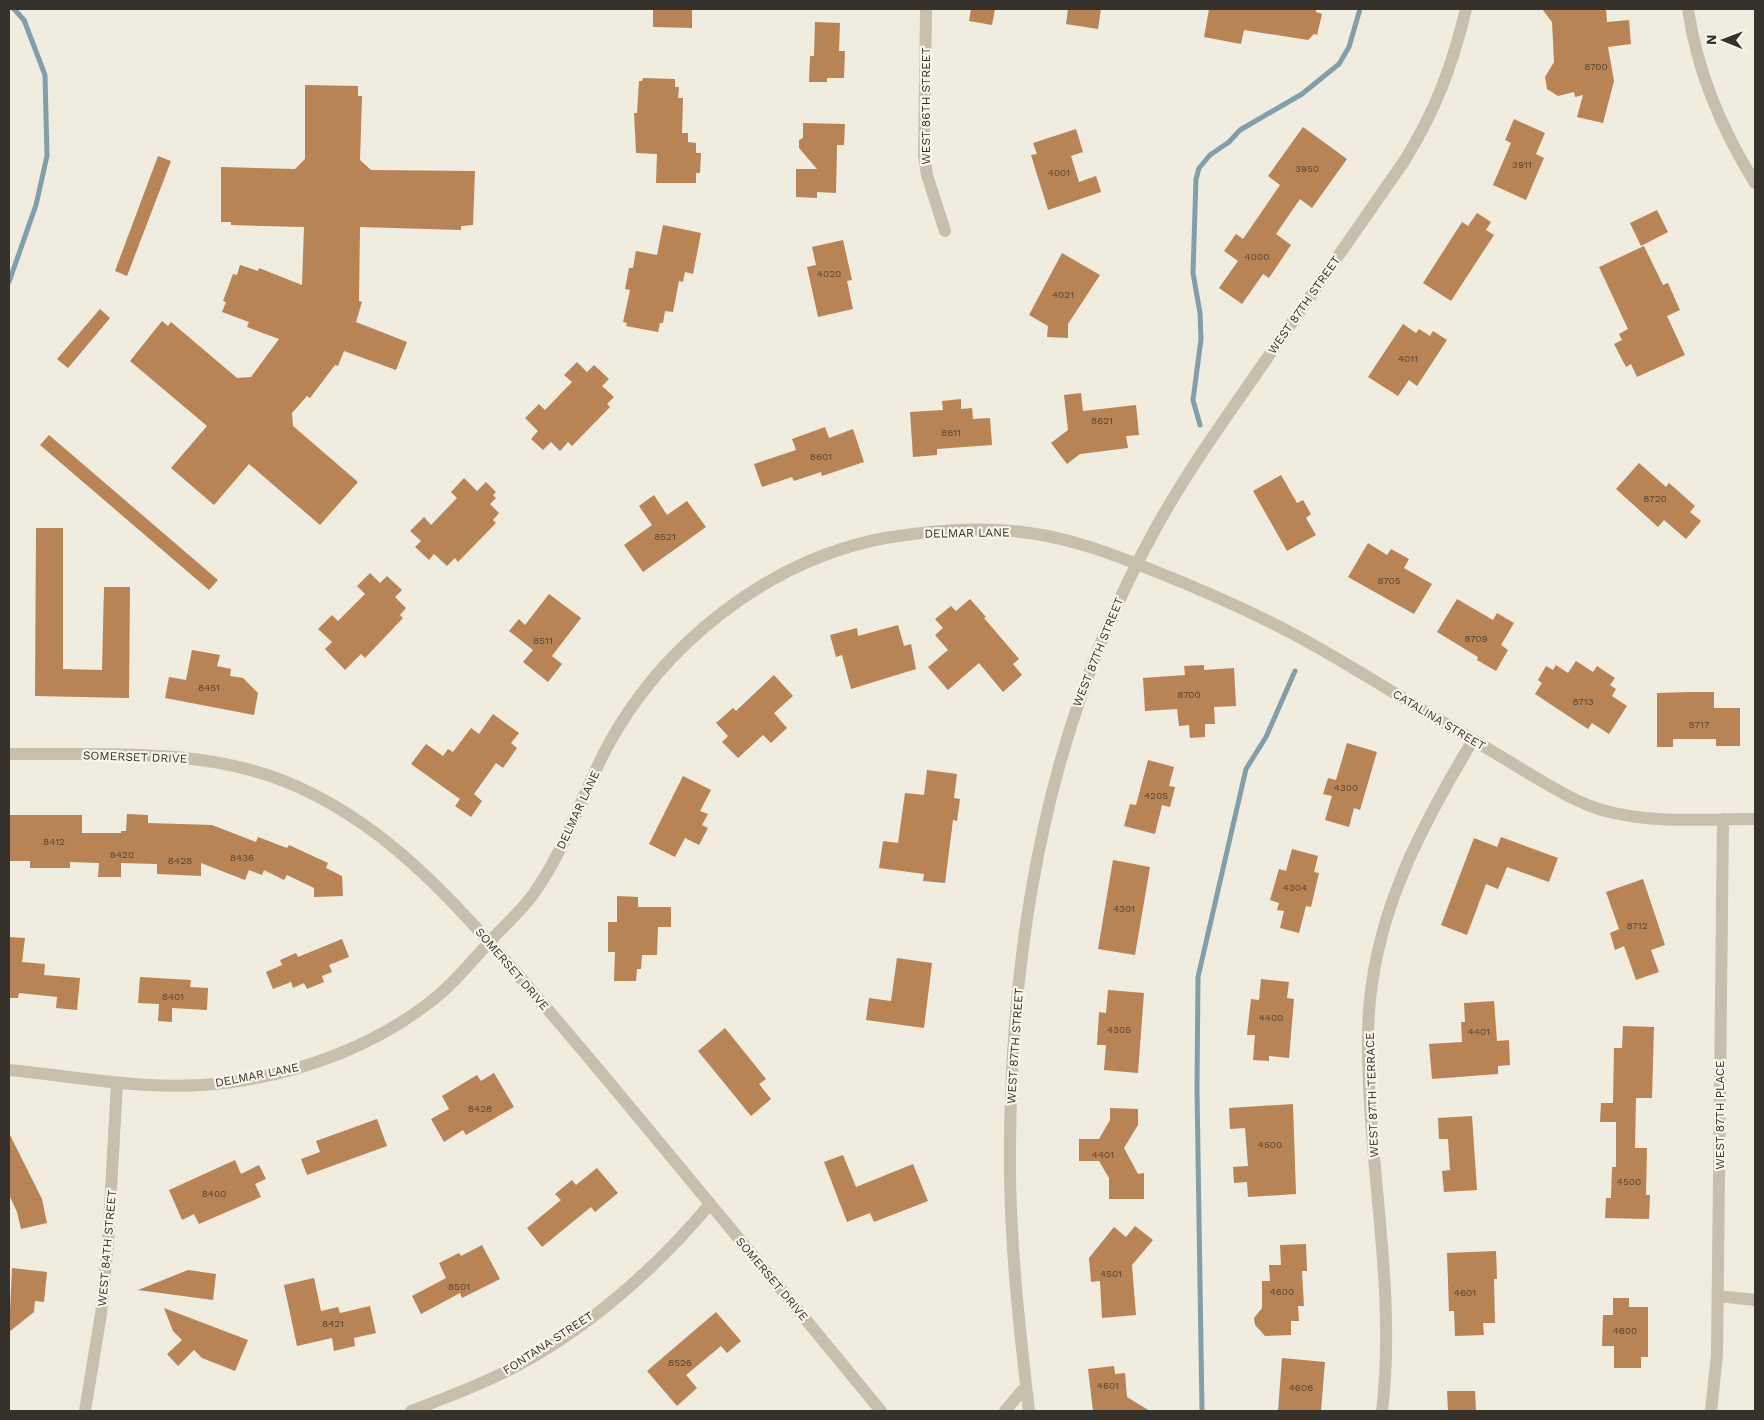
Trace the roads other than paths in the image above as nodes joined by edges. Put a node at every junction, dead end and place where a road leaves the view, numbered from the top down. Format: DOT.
graph roads {
  1 [pos="926,9"];
  2 [pos="1466,9"];
  3 [pos="1688,9"];
  4 [pos="1755,183"];
  5 [pos="944,230"];
  6 [pos="1137,564"];
  7 [pos="1473,740"];
  8 [pos="9,754"];
  9 [pos="1723,819"];
  10 [pos="1755,819"];
  11 [pos="489,942"];
  12 [pos="9,1070"];
  13 [pos="117,1084"];
  14 [pos="710,1204"];
  15 [pos="1718,1296"];
  16 [pos="1755,1300"];
  17 [pos="1026,1386"];
  18 [pos="85,1411"];
  19 [pos="411,1411"];
  20 [pos="881,1411"];
  21 [pos="1005,1411"];
  22 [pos="1029,1411"];
  23 [pos="1382,1411"];
  24 [pos="1711,1411"];
  1 -- 5 [label="street, WEST 86TH STREET"];
  2 -- 6 [label="street, WEST 87TH STREET"];
  3 -- 4 [label="street"];
  6 -- 7 [label="street, CATALINA STREET"];
  6 -- 11 [label="street, DELMAR LANE"];
  6 -- 17 [label="street, WEST 87TH STREET"];
  7 -- 9 [label="street, CATALINA STREET"];
  7 -- 23 [label="street, WEST 87TH TERRACE"];
  8 -- 11 [label="street, SOMERSET DRIVE"];
  9 -- 10 [label="street, CATALINA STREET"];
  9 -- 15 [label="street, WEST 87TH PLACE"];
  11 -- 13 [label="street, DELMAR LANE"];
  11 -- 14 [label="street, SOMERSET DRIVE"];
  12 -- 13 [label="street, DELMAR LANE"];
  13 -- 18 [label="street, WEST 84TH STREET"];
  14 -- 19 [label="street, FONTANA STREET"];
  14 -- 20 [label="street, SOMERSET DRIVE"];
  15 -- 16 [label="street"];
  15 -- 24 [label="street, WEST 87TH PLACE"];
  17 -- 21 [label="street"];
  17 -- 22 [label="street, WEST 87TH STREET"];
}
